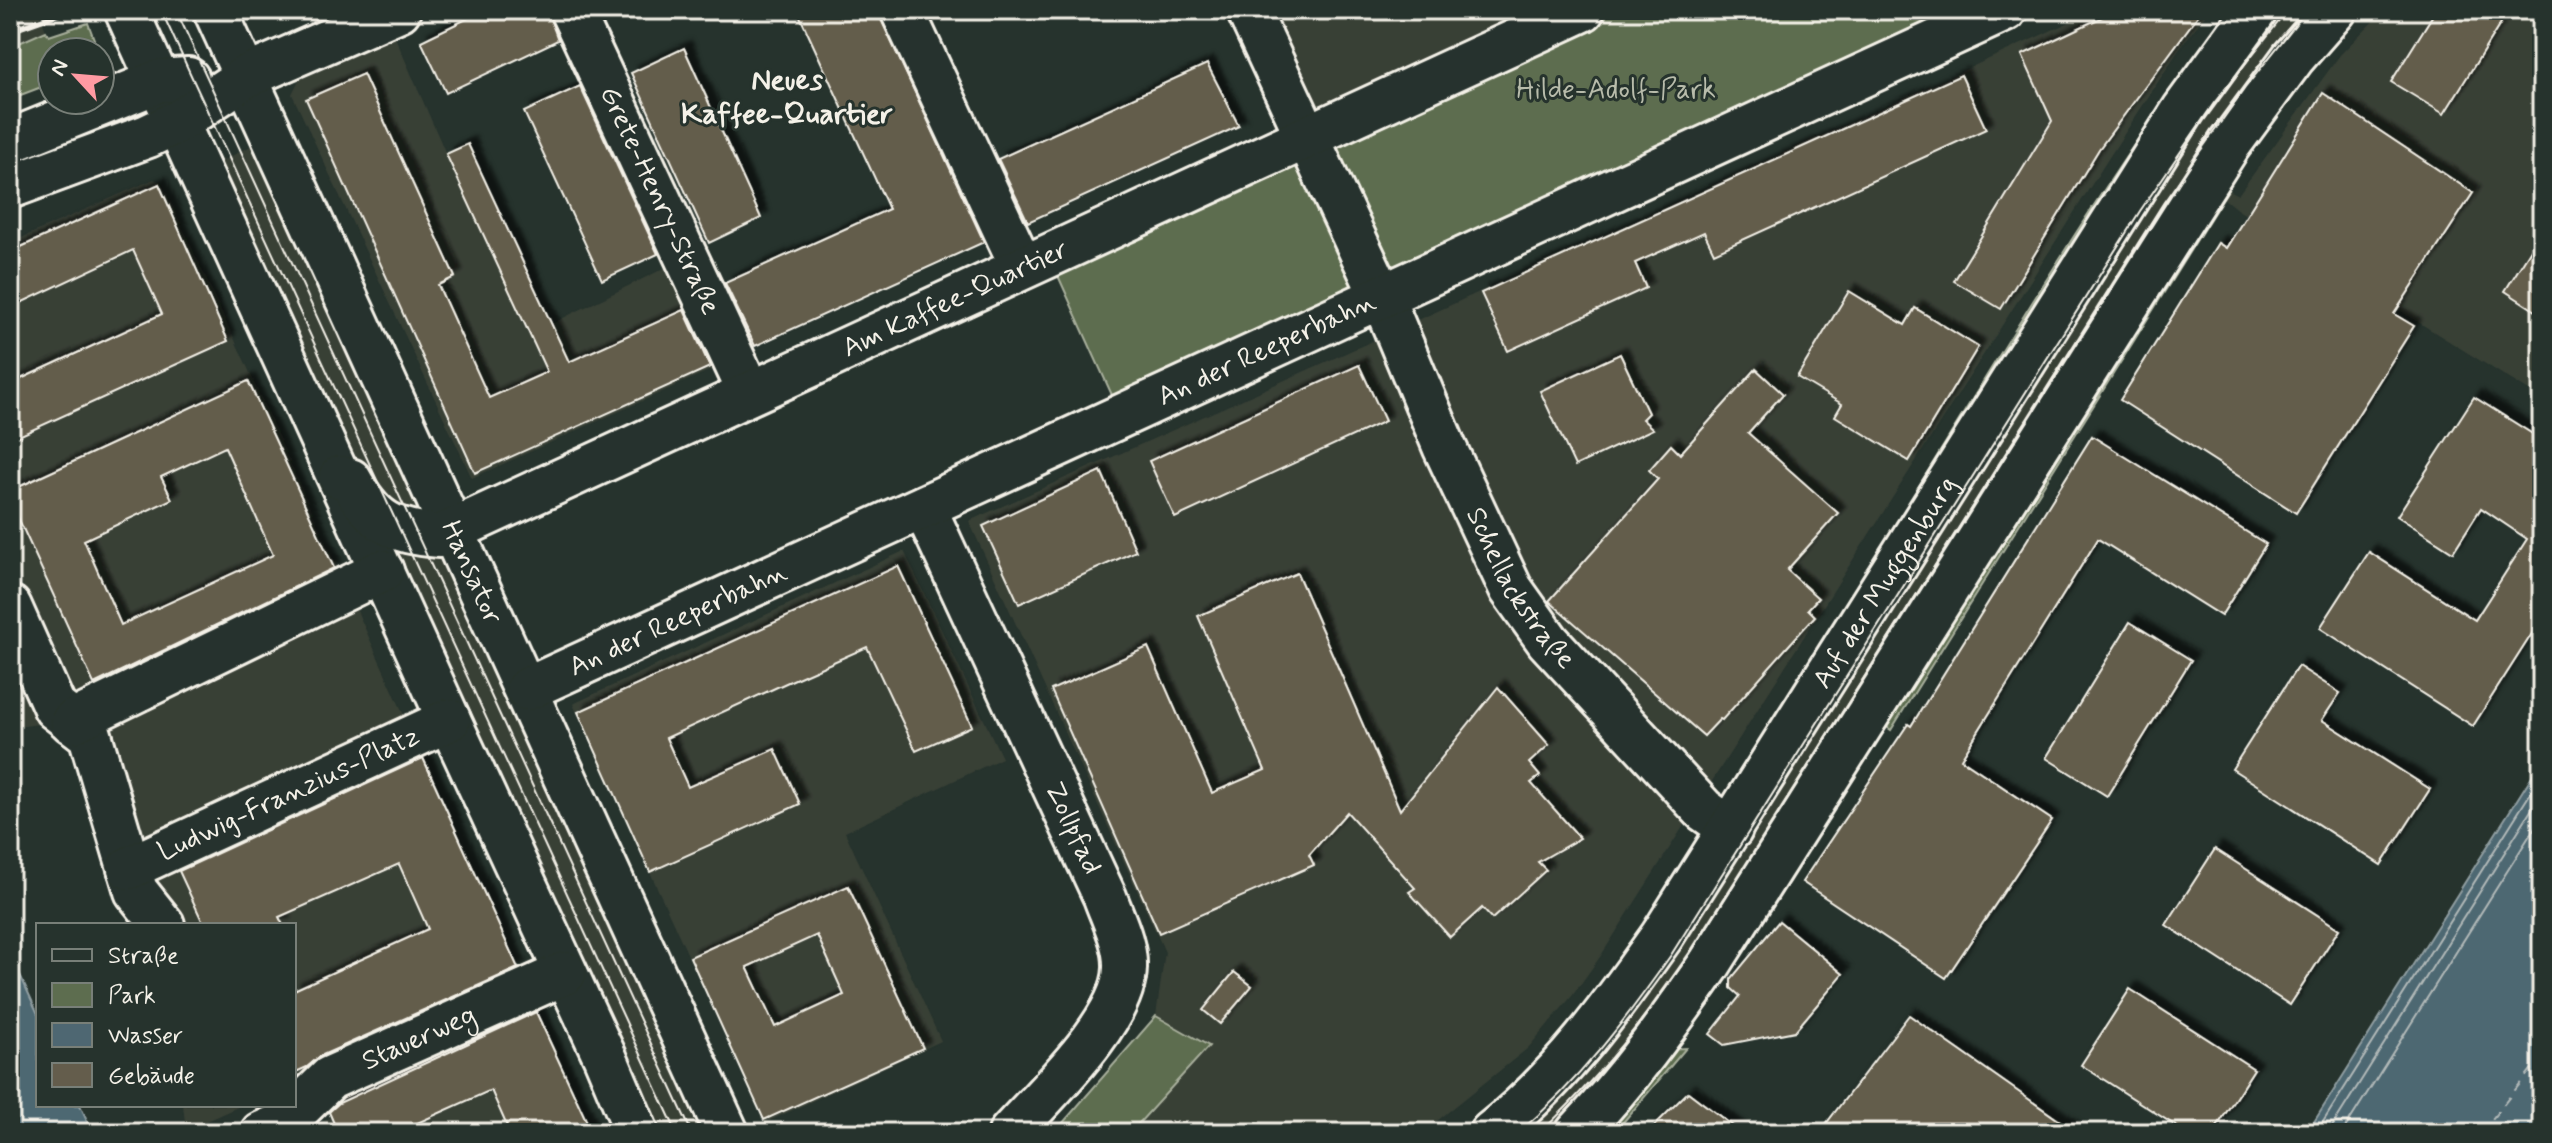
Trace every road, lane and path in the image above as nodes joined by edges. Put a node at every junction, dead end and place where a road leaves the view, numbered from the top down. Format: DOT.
graph roads {
  1 [pos="126,10"];
  2 [pos="215,10"];
  3 [pos="399,10"];
  4 [pos="571,10"];
  5 [pos="902,10"];
  6 [pos="1248,10"];
  7 [pos="1583,10"];
  8 [pos="2005,10"];
  9 [pos="2256,10"];
  10 [pos="2335,10"];
  11 [pos="245,77"];
  12 [pos="159,81"];
  13 [pos="179,121"];
  14 [pos="1307,136"];
  15 [pos="10,141"];
  16 [pos="10,187"];
  17 [pos="1022,267"];
  18 [pos="1382,297"];
  19 [pos="749,392"];
  20 [pos="340,477"];
  21 [pos="924,507"];
  22 [pos="454,530"];
  23 [pos="382,571"];
  24 [pos="14,627"];
  25 [pos="527,689"];
  26 [pos="449,720"];
  27 [pos="72,722"];
  28 [pos="1731,829"];
  29 [pos="129,868"];
  30 [pos="161,923"];
  31 [pos="565,973"];
  32 [pos="283,1123"];
  33 [pos="637,1133"];
  34 [pos="727,1133"];
  35 [pos="1010,1133"];
  36 [pos="1491,1133"];
  37 [pos="1577,1133"];
  1 -- 12 [label="street"];
  2 -- 11 [label="street, Hansator"];
  3 -- 11 [label="street"];
  4 -- 19 [label="street, Grete-Henry-Straße"];
  5 -- 17 [label="street"];
  6 -- 14 [label="street, Schellackstraße"];
  7 -- 14 [label="street, Am Kaffee-Quartier"];
  8 -- 18 [label="street, An der Reeperbahn"];
  9 -- 28 [label="street, Auf der Muggenburg"];
  10 -- 37 [label="street, Auf der Muggenburg"];
  11 -- 12 [label="street"];
  11 -- 13 [label="street"];
  11 -- 22 [label="street, Hansator"];
  12 -- 13 [label="street"];
  12 -- 15 [label="street"];
  13 -- 16 [label="street"];
  13 -- 20 [label="street"];
  14 -- 17 [label="street, Am Kaffee-Quartier"];
  14 -- 18 [label="street, Schellackstraße"];
  17 -- 19 [label="street, Am Kaffee-Quartier"];
  18 -- 21 [label="street, An der Reeperbahn"];
  18 -- 28 [label="street, Schellackstraße"];
  19 -- 22 [label="street, Am Kaffee-Quartier"];
  20 -- 22 [label="street, Am Kaffee-Quartier"];
  20 -- 23 [label="street"];
  21 -- 25 [label="street, An der Reeperbahn"];
  21 -- 35 [label="street, Zollpfad"];
  22 -- 25 [label="street, Hansator"];
  23 -- 26 [label="street"];
  23 -- 27 [label="street"];
  24 -- 27 [label="street, Ludwig-Franzius-Platz"];
  25 -- 34 [label="street, Hansator"];
  26 -- 29 [label="street, Ludwig-Franzius-Platz"];
  26 -- 31 [label="street"];
  27 -- 29 [label="street, Ludwig-Franzius-Platz"];
  28 -- 36 [label="street, Auf der Muggenburg"];
  29 -- 30 [label="street, Ludwig-Franzius-Platz"];
  31 -- 32 [label="street, Stauerweg"];
  31 -- 33 [label="street"];
}
